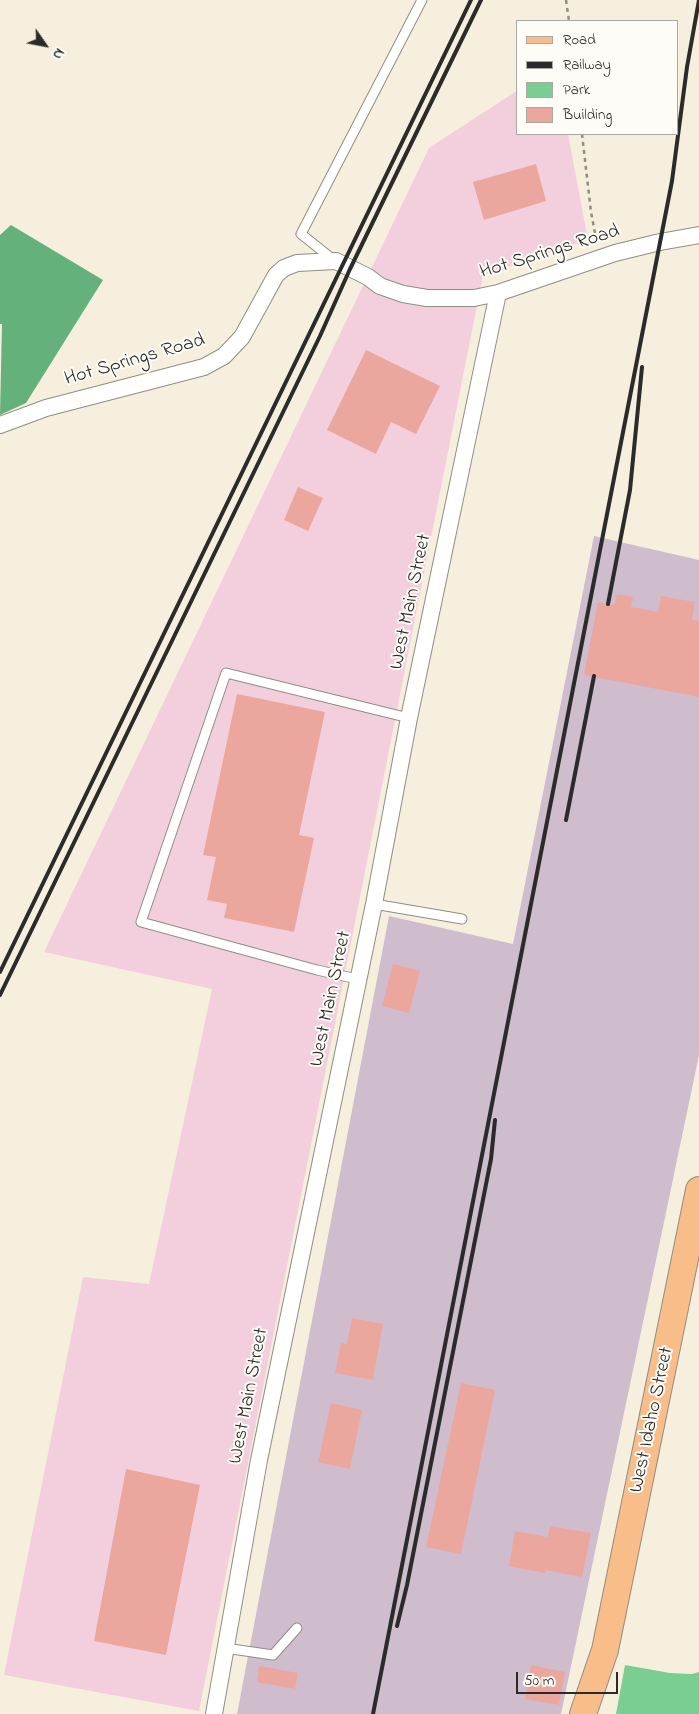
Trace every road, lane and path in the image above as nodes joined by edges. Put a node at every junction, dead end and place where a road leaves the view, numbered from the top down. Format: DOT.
graph roads {
  1 [pos="422,0"];
  2 [pos="566,0"];
  3 [pos="568,20"];
  4 [pos="582,135"];
  5 [pos="699,235"];
  6 [pos="599,258"];
  7 [pos="336,261"];
  8 [pos="498,293"];
  9 [pos="0,425"];
  10 [pos="410,718"];
  11 [pos="374,904"];
  12 [pos="462,919"];
  13 [pos="357,979"];
  14 [pos="699,1190"];
  15 [pos="297,1628"];
  16 [pos="225,1648"];
  17 [pos="605,1650"];
  18 [pos="214,1714"];
  19 [pos="583,1714"];
  20 [pos="602,1714"];
  1 -- 7 [label="lane"];
  2 -- 3 [label="path"];
  4 -- 6 [label="path"];
  5 -- 6 [label="street, Hot Springs Road"];
  6 -- 8 [label="street, Hot Springs Road"];
  7 -- 8 [label="street, Hot Springs Road"];
  7 -- 9 [label="street, Hot Springs Road"];
  8 -- 10 [label="street, West Main Street"];
  10 -- 11 [label="street, West Main Street"];
  10 -- 13 [label="lane"];
  11 -- 12 [label="lane"];
  11 -- 13 [label="street, West Main Street"];
  13 -- 16 [label="street, West Main Street"];
  14 -- 17 [label="main road, West Idaho Street"];
  15 -- 16 [label="lane"];
  16 -- 18 [label="street, West Main Street"];
  17 -- 19 [label="main road, West Idaho Street"];
  17 -- 20 [label="main road, West Idaho Street"];
}
